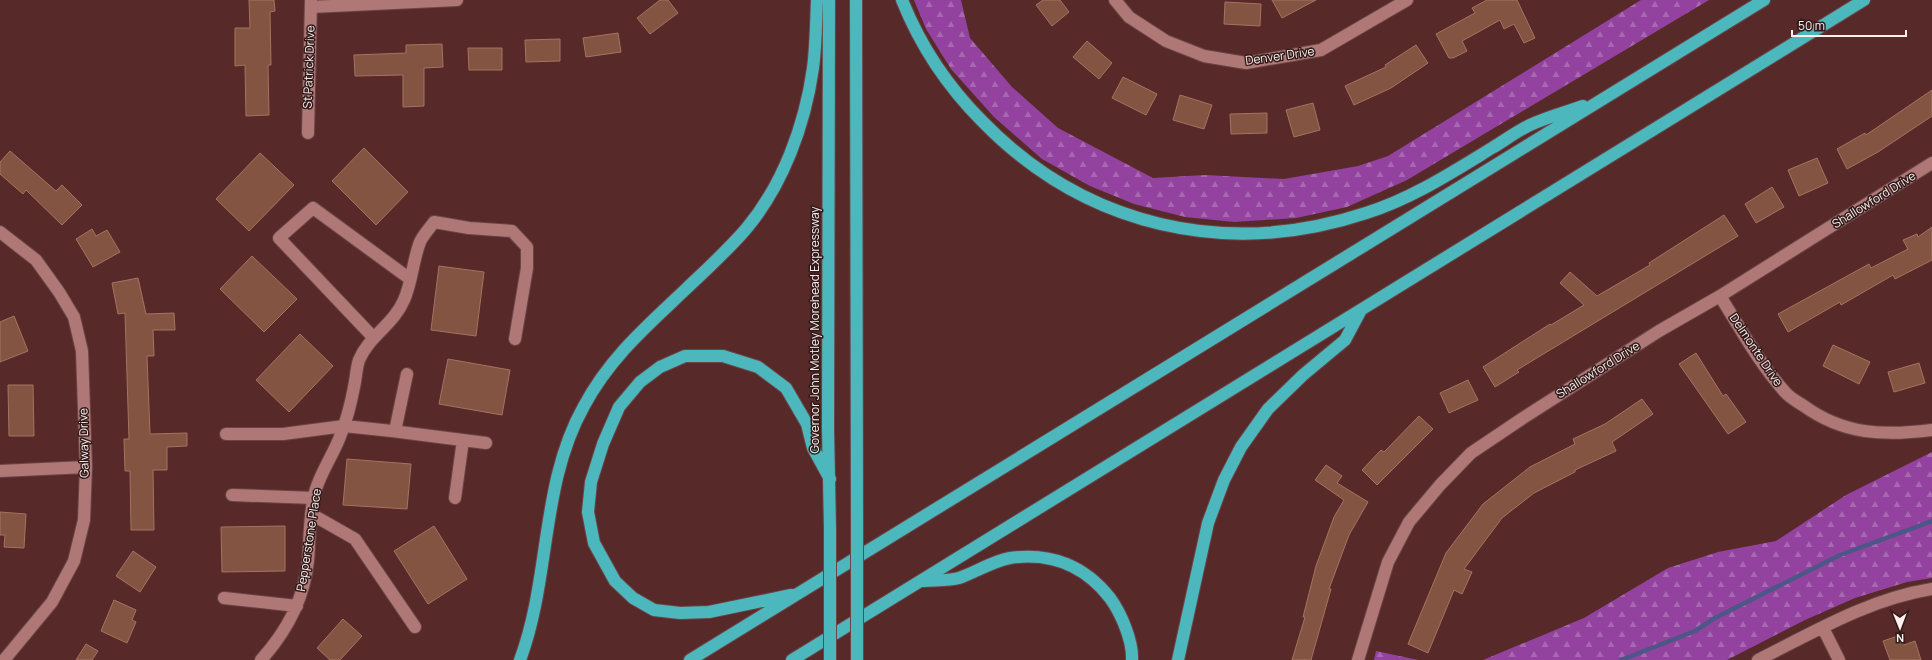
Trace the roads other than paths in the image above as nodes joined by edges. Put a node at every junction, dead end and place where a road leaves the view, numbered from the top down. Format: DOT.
graph roads {
  1 [pos="457,0"];
  2 [pos="817,0"];
  3 [pos="830,0"];
  4 [pos="856,0"];
  5 [pos="902,0"];
  6 [pos="1114,0"];
  7 [pos="1407,0"];
  8 [pos="1764,0"];
  9 [pos="1864,0"];
  10 [pos="311,3"];
  11 [pos="1607,97"];
  12 [pos="308,133"];
  13 [pos="1932,164"];
  14 [pos="0,232"];
  15 [pos="410,279"];
  16 [pos="1720,296"];
  17 [pos="1362,308"];
  18 [pos="373,337"];
  19 [pos="515,339"];
  20 [pos="408,374"];
  21 [pos="344,426"];
  22 [pos="1932,430"];
  23 [pos="395,431"];
  24 [pos="226,434"];
  25 [pos="463,440"];
  26 [pos="486,444"];
  27 [pos="86,467"];
  28 [pos="0,471"];
  29 [pos="830,479"];
  30 [pos="232,495"];
  31 [pos="314,498"];
  32 [pos="455,498"];
  33 [pos="311,514"];
  34 [pos="921,581"];
  35 [pos="1932,589"];
  36 [pos="798,593"];
  37 [pos="224,598"];
  38 [pos="297,606"];
  39 [pos="415,627"];
  40 [pos="1823,628"];
  41 [pos="4,660"];
  42 [pos="261,660"];
  43 [pos="520,660"];
  44 [pos="690,660"];
  45 [pos="792,660"];
  46 [pos="830,660"];
  47 [pos="857,660"];
  48 [pos="1132,660"];
  49 [pos="1178,660"];
  50 [pos="1358,660"];
  51 [pos="1758,660"];
  52 [pos="1839,660"];
  1 -- 10 [label="street"];
  2 -- 43 [label="highway"];
  3 -- 29 [label="highway, Governor John Motley Morehead Expressway"];
  4 -- 47 [label="highway, bridge"];
  5 -- 11 [label="highway"];
  6 -- 7 [label="street, Denver Drive"];
  8 -- 11 [label="highway"];
  9 -- 17 [label="highway"];
  10 -- 12 [label="street, St Patrick Drive"];
  11 -- 36 [label="highway"];
  13 -- 16 [label="street, Shallowford Drive"];
  14 -- 27 [label="street, Galway Drive"];
  15 -- 18 [label="street, Pepperstone Place"];
  15 -- 18 [label="street"];
  15 -- 19 [label="street, Pepperstone Place"];
  16 -- 22 [label="street, Delmonte Drive"];
  16 -- 50 [label="street, Shallowford Drive"];
  17 -- 34 [label="highway"];
  17 -- 49 [label="highway"];
  18 -- 21 [label="street, Pepperstone Place"];
  20 -- 23 [label="street"];
  21 -- 23 [label="street"];
  21 -- 24 [label="street"];
  21 -- 31 [label="street, Pepperstone Place"];
  23 -- 25 [label="street"];
  25 -- 26 [label="street"];
  25 -- 32 [label="street"];
  27 -- 28 [label="street"];
  27 -- 41 [label="street, Galway Drive"];
  29 -- 36 [label="highway"];
  29 -- 46 [label="highway, Governor John Motley Morehead Expressway, bridge"];
  30 -- 31 [label="street"];
  31 -- 33 [label="street, Pepperstone Place"];
  33 -- 38 [label="street, Pepperstone Place"];
  33 -- 39 [label="street"];
  34 -- 45 [label="highway"];
  34 -- 48 [label="highway"];
  35 -- 40 [label="street"];
  36 -- 44 [label="highway"];
  37 -- 38 [label="street"];
  38 -- 42 [label="street, Pepperstone Place"];
  40 -- 51 [label="street"];
  40 -- 52 [label="street"];
}
